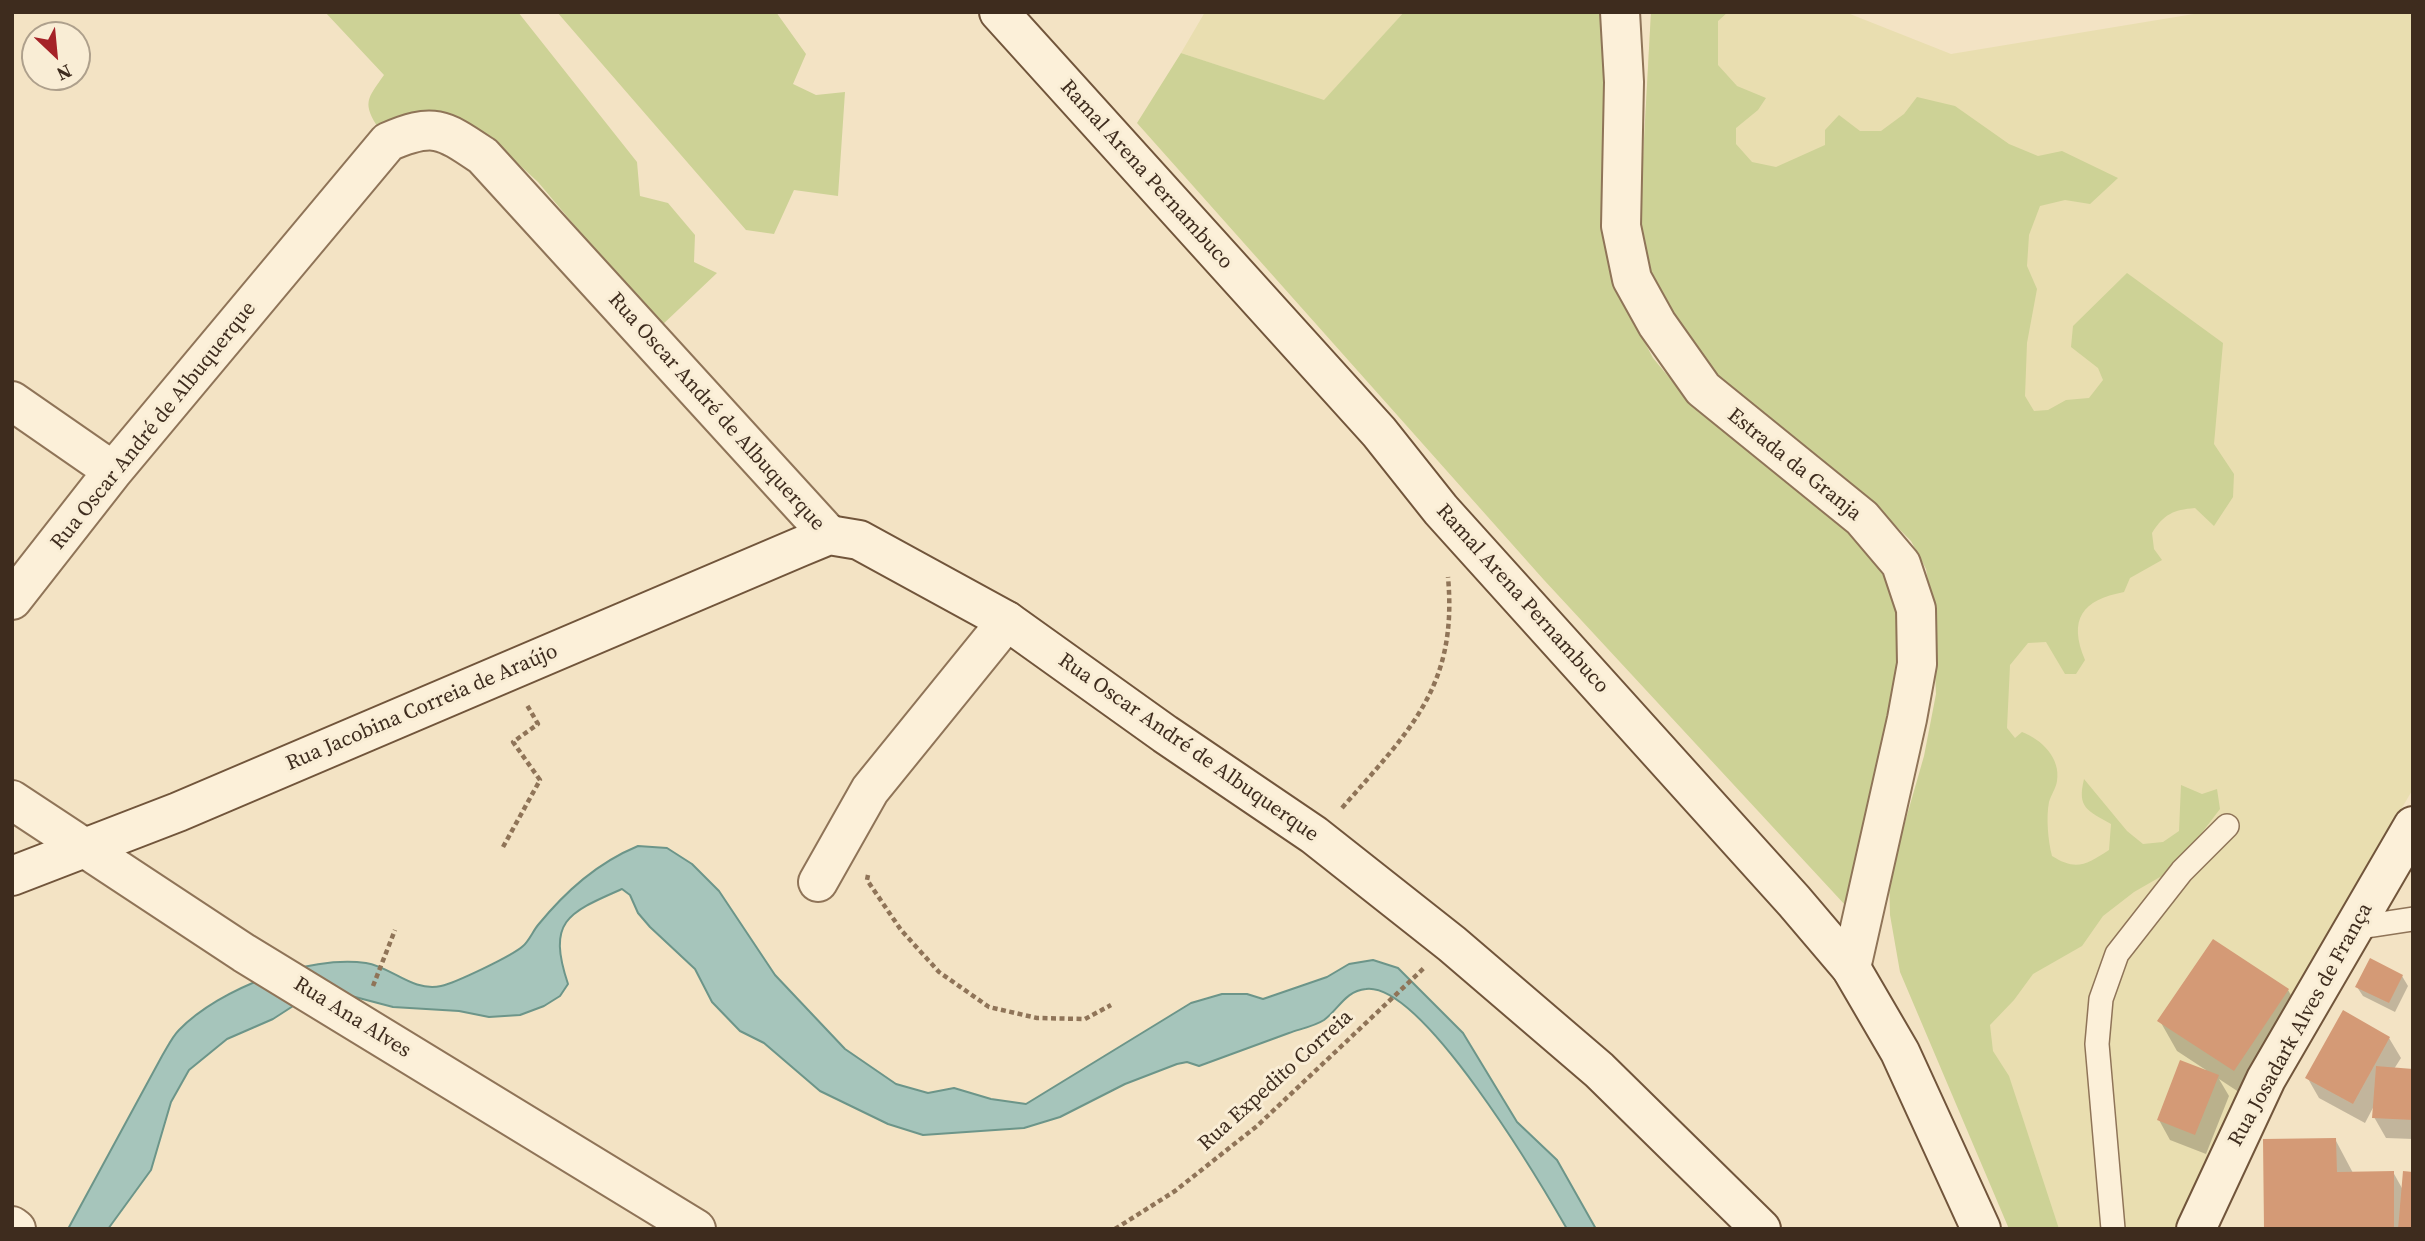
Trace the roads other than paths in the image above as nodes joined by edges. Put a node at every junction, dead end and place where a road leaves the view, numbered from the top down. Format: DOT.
graph roads {
  1 [pos="999,12"];
  2 [pos="1620,12"];
  3 [pos="12,401"];
  4 [pos="113,471"];
  5 [pos="829,536"];
  6 [pos="12,600"];
  7 [pos="1007,621"];
  8 [pos="12,800"];
  9 [pos="2227,826"];
  10 [pos="2413,826"];
  11 [pos="82,846"];
  12 [pos="12,876"];
  13 [pos="818,882"];
  14 [pos="2413,919"];
  15 [pos="2354,928"];
  16 [pos="1851,968"];
  17 [pos="696,1229"];
  18 [pos="1761,1229"];
  19 [pos="1981,1229"];
  20 [pos="2113,1229"];
  21 [pos="2196,1229"];
  1 -- 16 [label="street, Ramal Arena Pernambuco"];
  2 -- 16 [label="street, Estrada da Granja"];
  3 -- 4 [label="street"];
  4 -- 5 [label="street, Rua Oscar André de Albuquerque"];
  4 -- 6 [label="street, Rua Oscar André de Albuquerque"];
  5 -- 7 [label="street, Rua Oscar André de Albuquerque"];
  5 -- 11 [label="street, Rua Jacobina Correia de Araújo"];
  7 -- 13 [label="street"];
  7 -- 18 [label="street, Rua Oscar André de Albuquerque"];
  8 -- 11 [label="street, Rua Ana Alves"];
  9 -- 20 [label="lane"];
  10 -- 15 [label="street, Rua Josadark Alves de França"];
  11 -- 12 [label="street, Rua Jacobina Correia de Araújo"];
  11 -- 17 [label="street, Rua Ana Alves"];
  14 -- 15 [label="lane"];
  15 -- 21 [label="street, Rua Josadark Alves de França"];
  16 -- 19 [label="street, Ramal Arena Pernambuco"];
}
